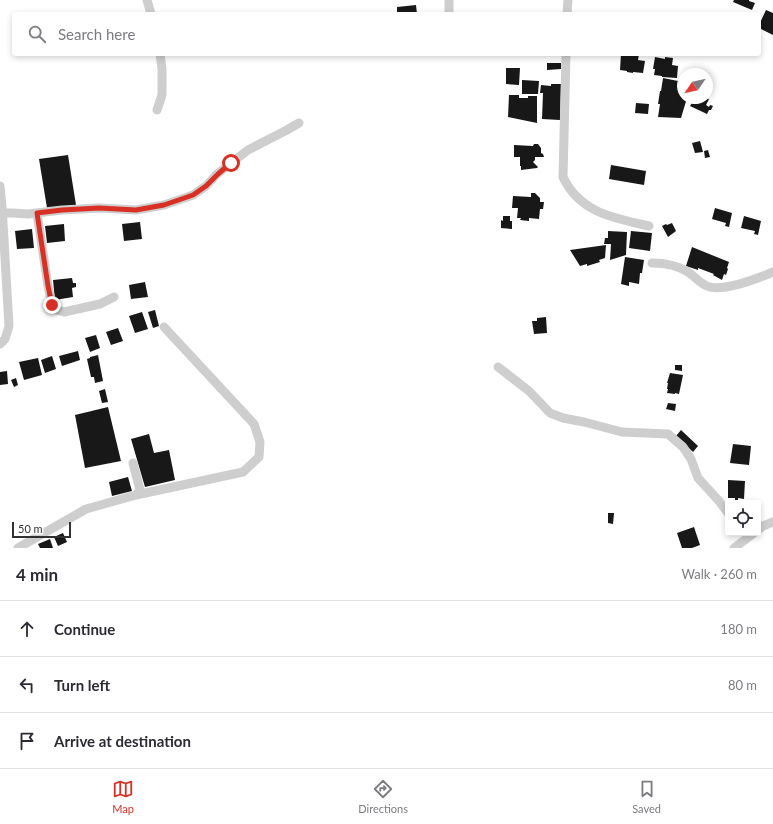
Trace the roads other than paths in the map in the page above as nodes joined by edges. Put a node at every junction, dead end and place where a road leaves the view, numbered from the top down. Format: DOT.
graph roads {
  1 [pos="147,0"];
  2 [pos="449,0"];
  3 [pos="568,0"];
  4 [pos="150,12"];
  5 [pos="449,12"];
  6 [pos="568,12"];
  7 [pos="160,56"];
  8 [pos="566,56"];
  9 [pos="157,110"];
  10 [pos="299,123"];
  11 [pos="0,186"];
  12 [pos="2,208"];
  13 [pos="37,213"];
  14 [pos="649,226"];
  15 [pos="652,263"];
  16 [pos="773,272"];
  17 [pos="114,297"];
  18 [pos="164,327"];
  19 [pos="0,344"];
  20 [pos="498,367"];
  21 [pos="133,463"];
  22 [pos="136,495"];
  23 [pos="725,509"];
  24 [pos="773,522"];
  25 [pos="761,528"];
  26 [pos="742,537"];
  27 [pos="18,548"];
  28 [pos="734,548"];
  1 -- 4 [label="street"];
  2 -- 5 [label="street"];
  3 -- 6 [label="street"];
  7 -- 9 [label="street"];
  8 -- 14 [label="street"];
  10 -- 13 [label="street"];
  11 -- 12 [label="street"];
  12 -- 13 [label="street"];
  12 -- 19 [label="street"];
  13 -- 17 [label="street"];
  15 -- 16 [label="street"];
  18 -- 22 [label="street"];
  20 -- 23 [label="street"];
  21 -- 22 [label="street"];
  22 -- 27 [label="street"];
  24 -- 25 [label="street"];
  26 -- 28 [label="street"];
}
